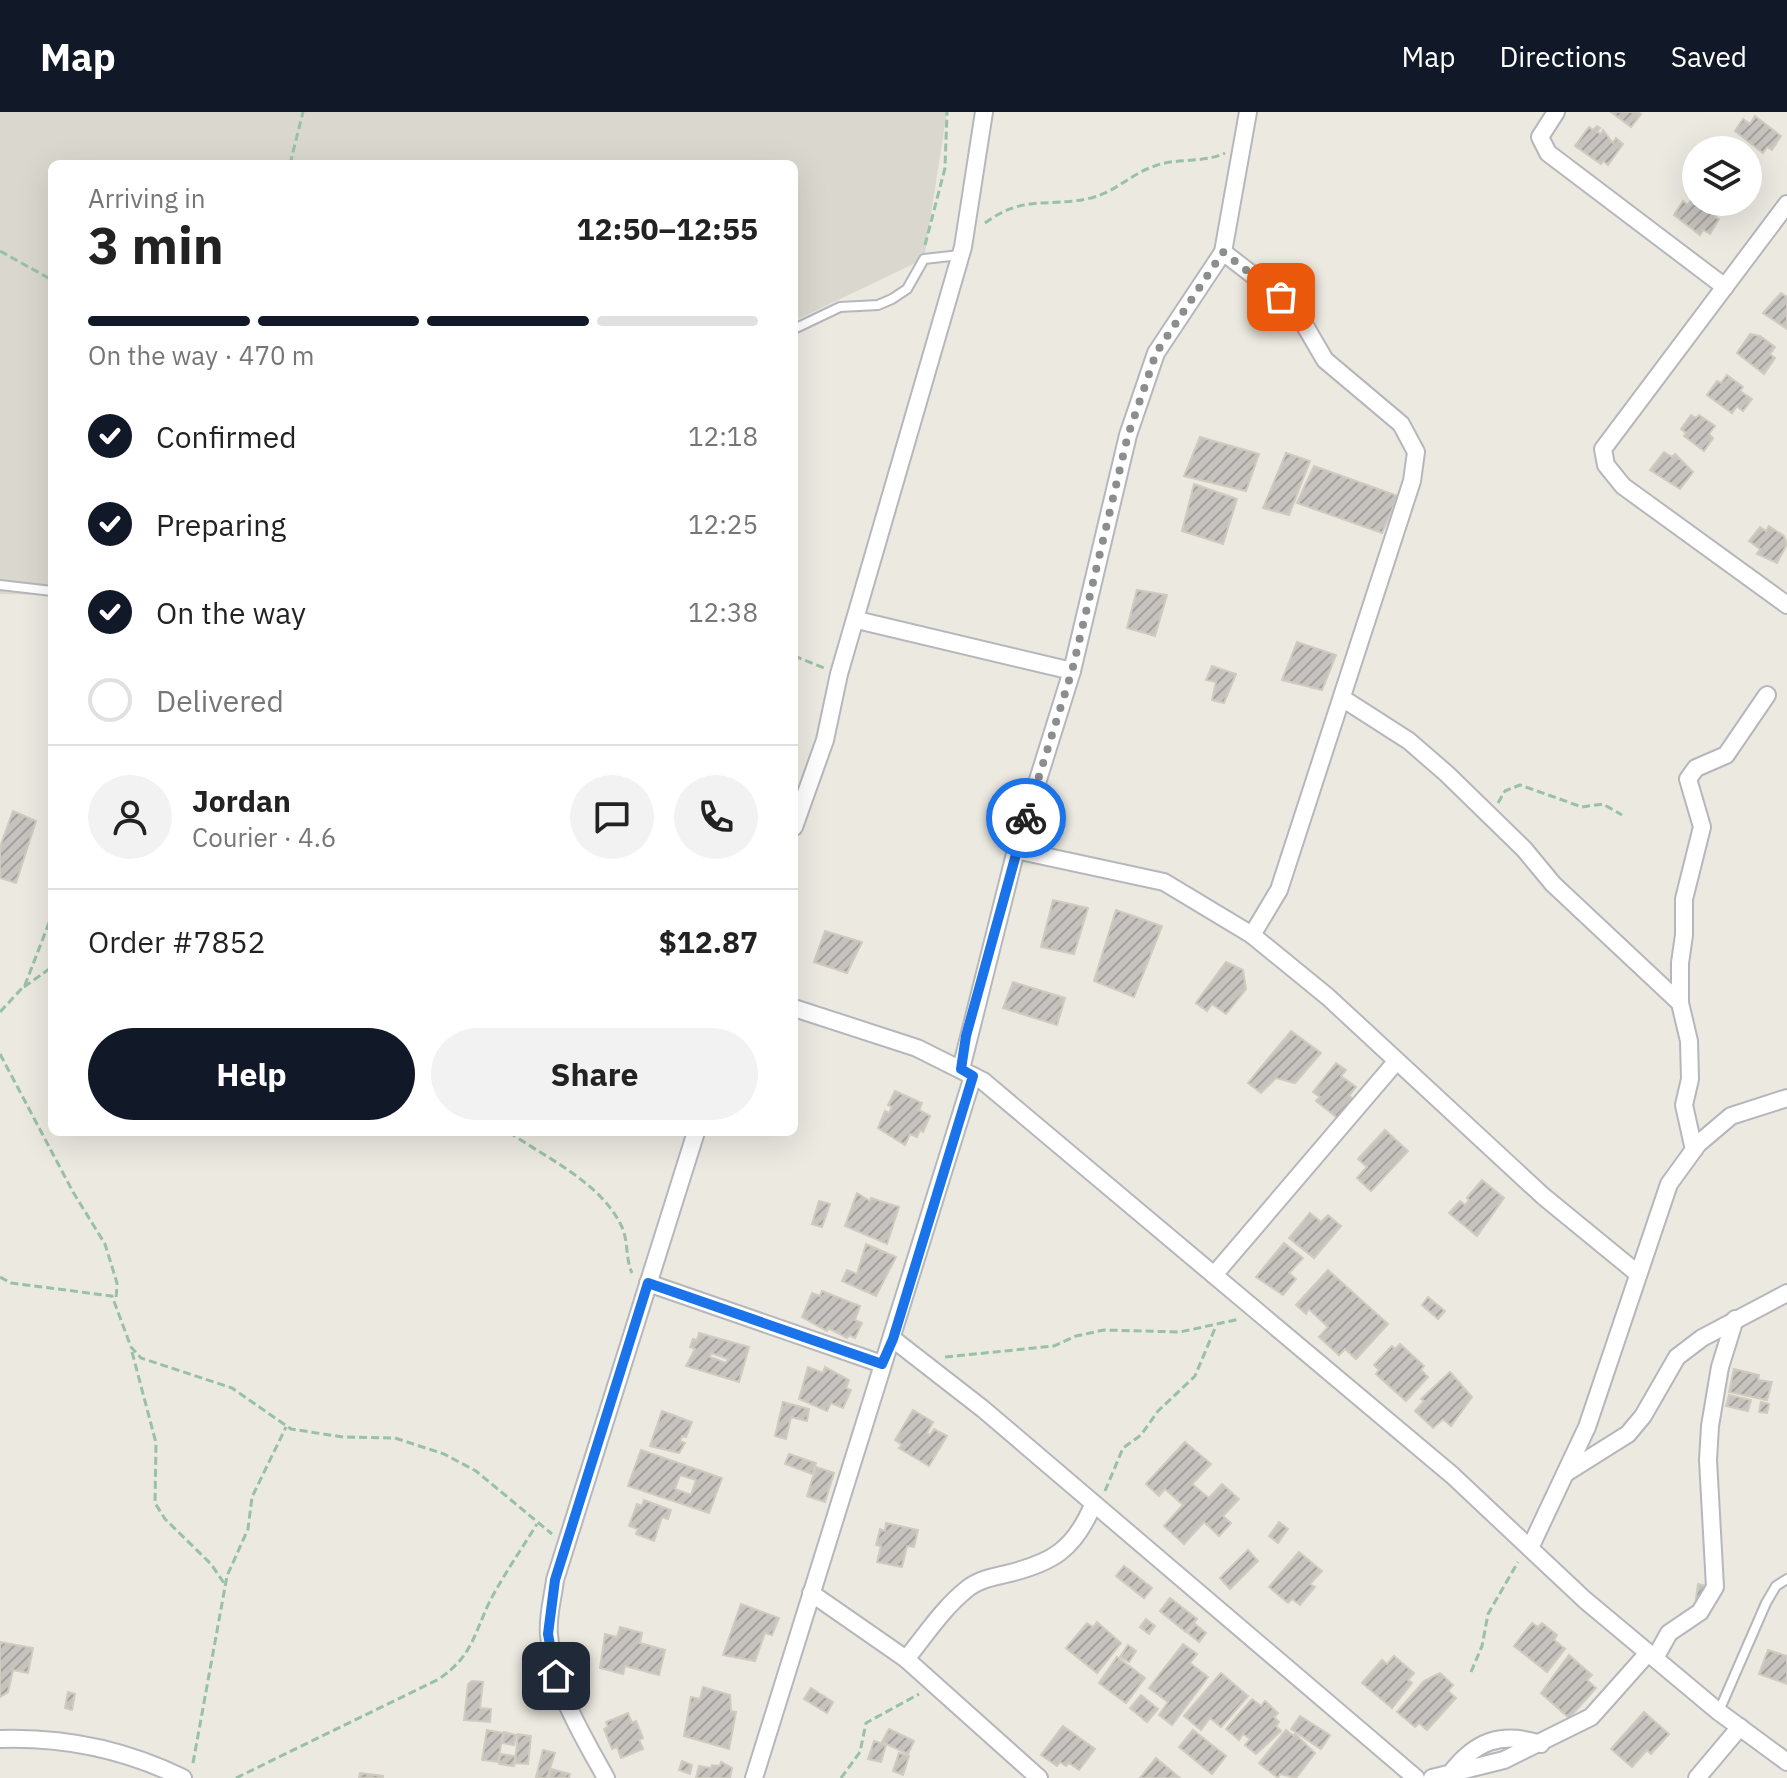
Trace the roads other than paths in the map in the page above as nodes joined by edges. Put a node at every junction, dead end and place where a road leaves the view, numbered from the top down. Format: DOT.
graph roads {
  1 [pos="984,112"];
  2 [pos="1248,112"];
  3 [pos="1552,114"];
  4 [pos="1787,204"];
  5 [pos="1223,252"];
  6 [pos="961,255"];
  7 [pos="1725,287"];
  8 [pos="798,327"];
  9 [pos="0,585"];
  10 [pos="48,591"];
  11 [pos="1787,605"];
  12 [pos="857,620"];
  13 [pos="1072,671"];
  14 [pos="1767,695"];
  15 [pos="1342,698"];
  16 [pos="798,816"];
  17 [pos="1016,850"];
  18 [pos="1252,935"];
  19 [pos="1680,1003"];
  20 [pos="798,1009"];
  21 [pos="1395,1063"];
  22 [pos="967,1072"];
  23 [pos="1787,1098"];
  24 [pos="695,1136"];
  25 [pos="1694,1150"];
  26 [pos="1637,1273"];
  27 [pos="1214,1275"];
  28 [pos="648,1285"];
  29 [pos="1787,1293"];
  30 [pos="1735,1319"];
  31 [pos="893,1339"];
  32 [pos="882,1364"];
  33 [pos="1566,1473"];
  34 [pos="1096,1507"];
  35 [pos="1527,1545"];
  36 [pos="1787,1579"];
  37 [pos="811,1593"];
  38 [pos="1651,1655"];
  39 [pos="906,1659"];
  40 [pos="1719,1712"];
  41 [pos="1740,1727"];
  42 [pos="0,1739"];
  43 [pos="1541,1744"];
  44 [pos="1787,1762"];
  45 [pos="187,1771"];
  46 [pos="1450,1774"];
  47 [pos="1412,1777"];
  48 [pos="606,1778"];
  49 [pos="754,1778"];
  50 [pos="1039,1778"];
  51 [pos="1432,1778"];
  52 [pos="1697,1778"];
  1 -- 6 [label="street"];
  2 -- 5 [label="street"];
  3 -- 7 [label="street"];
  4 -- 7 [label="street"];
  5 -- 13 [label="street"];
  5 -- 15 [label="street"];
  6 -- 8 [label="lane"];
  6 -- 12 [label="street"];
  7 -- 11 [label="street"];
  9 -- 10 [label="lane"];
  12 -- 13 [label="street"];
  12 -- 16 [label="street"];
  13 -- 17 [label="street"];
  14 -- 19 [label="street"];
  15 -- 18 [label="street"];
  15 -- 19 [label="street"];
  17 -- 18 [label="street"];
  17 -- 22 [label="street"];
  18 -- 21 [label="street"];
  19 -- 25 [label="street"];
  20 -- 22 [label="street"];
  21 -- 26 [label="street"];
  21 -- 27 [label="street"];
  22 -- 27 [label="street"];
  22 -- 31 [label="street"];
  23 -- 25 [label="street"];
  24 -- 28 [label="street"];
  25 -- 26 [label="street"];
  26 -- 33 [label="street"];
  27 -- 35 [label="street"];
  28 -- 32 [label="street"];
  28 -- 48 [label="street"];
  29 -- 30 [label="street"];
  30 -- 33 [label="street"];
  30 -- 38 [label="street"];
  31 -- 32 [label="street"];
  31 -- 34 [label="street"];
  32 -- 37 [label="street"];
  33 -- 35 [label="street"];
  34 -- 39 [label="street"];
  34 -- 47 [label="street"];
  35 -- 38 [label="street"];
  36 -- 40 [label="lane"];
  37 -- 39 [label="street"];
  37 -- 49 [label="street"];
  38 -- 40 [label="street"];
  38 -- 43 [label="street"];
  39 -- 50 [label="street"];
  40 -- 41 [label="street"];
  41 -- 44 [label="street"];
  41 -- 52 [label="street"];
  42 -- 45 [label="street"];
  43 -- 46 [label="street"];
  43 -- 46 [label="street"];
  46 -- 51 [label="street"];
}
